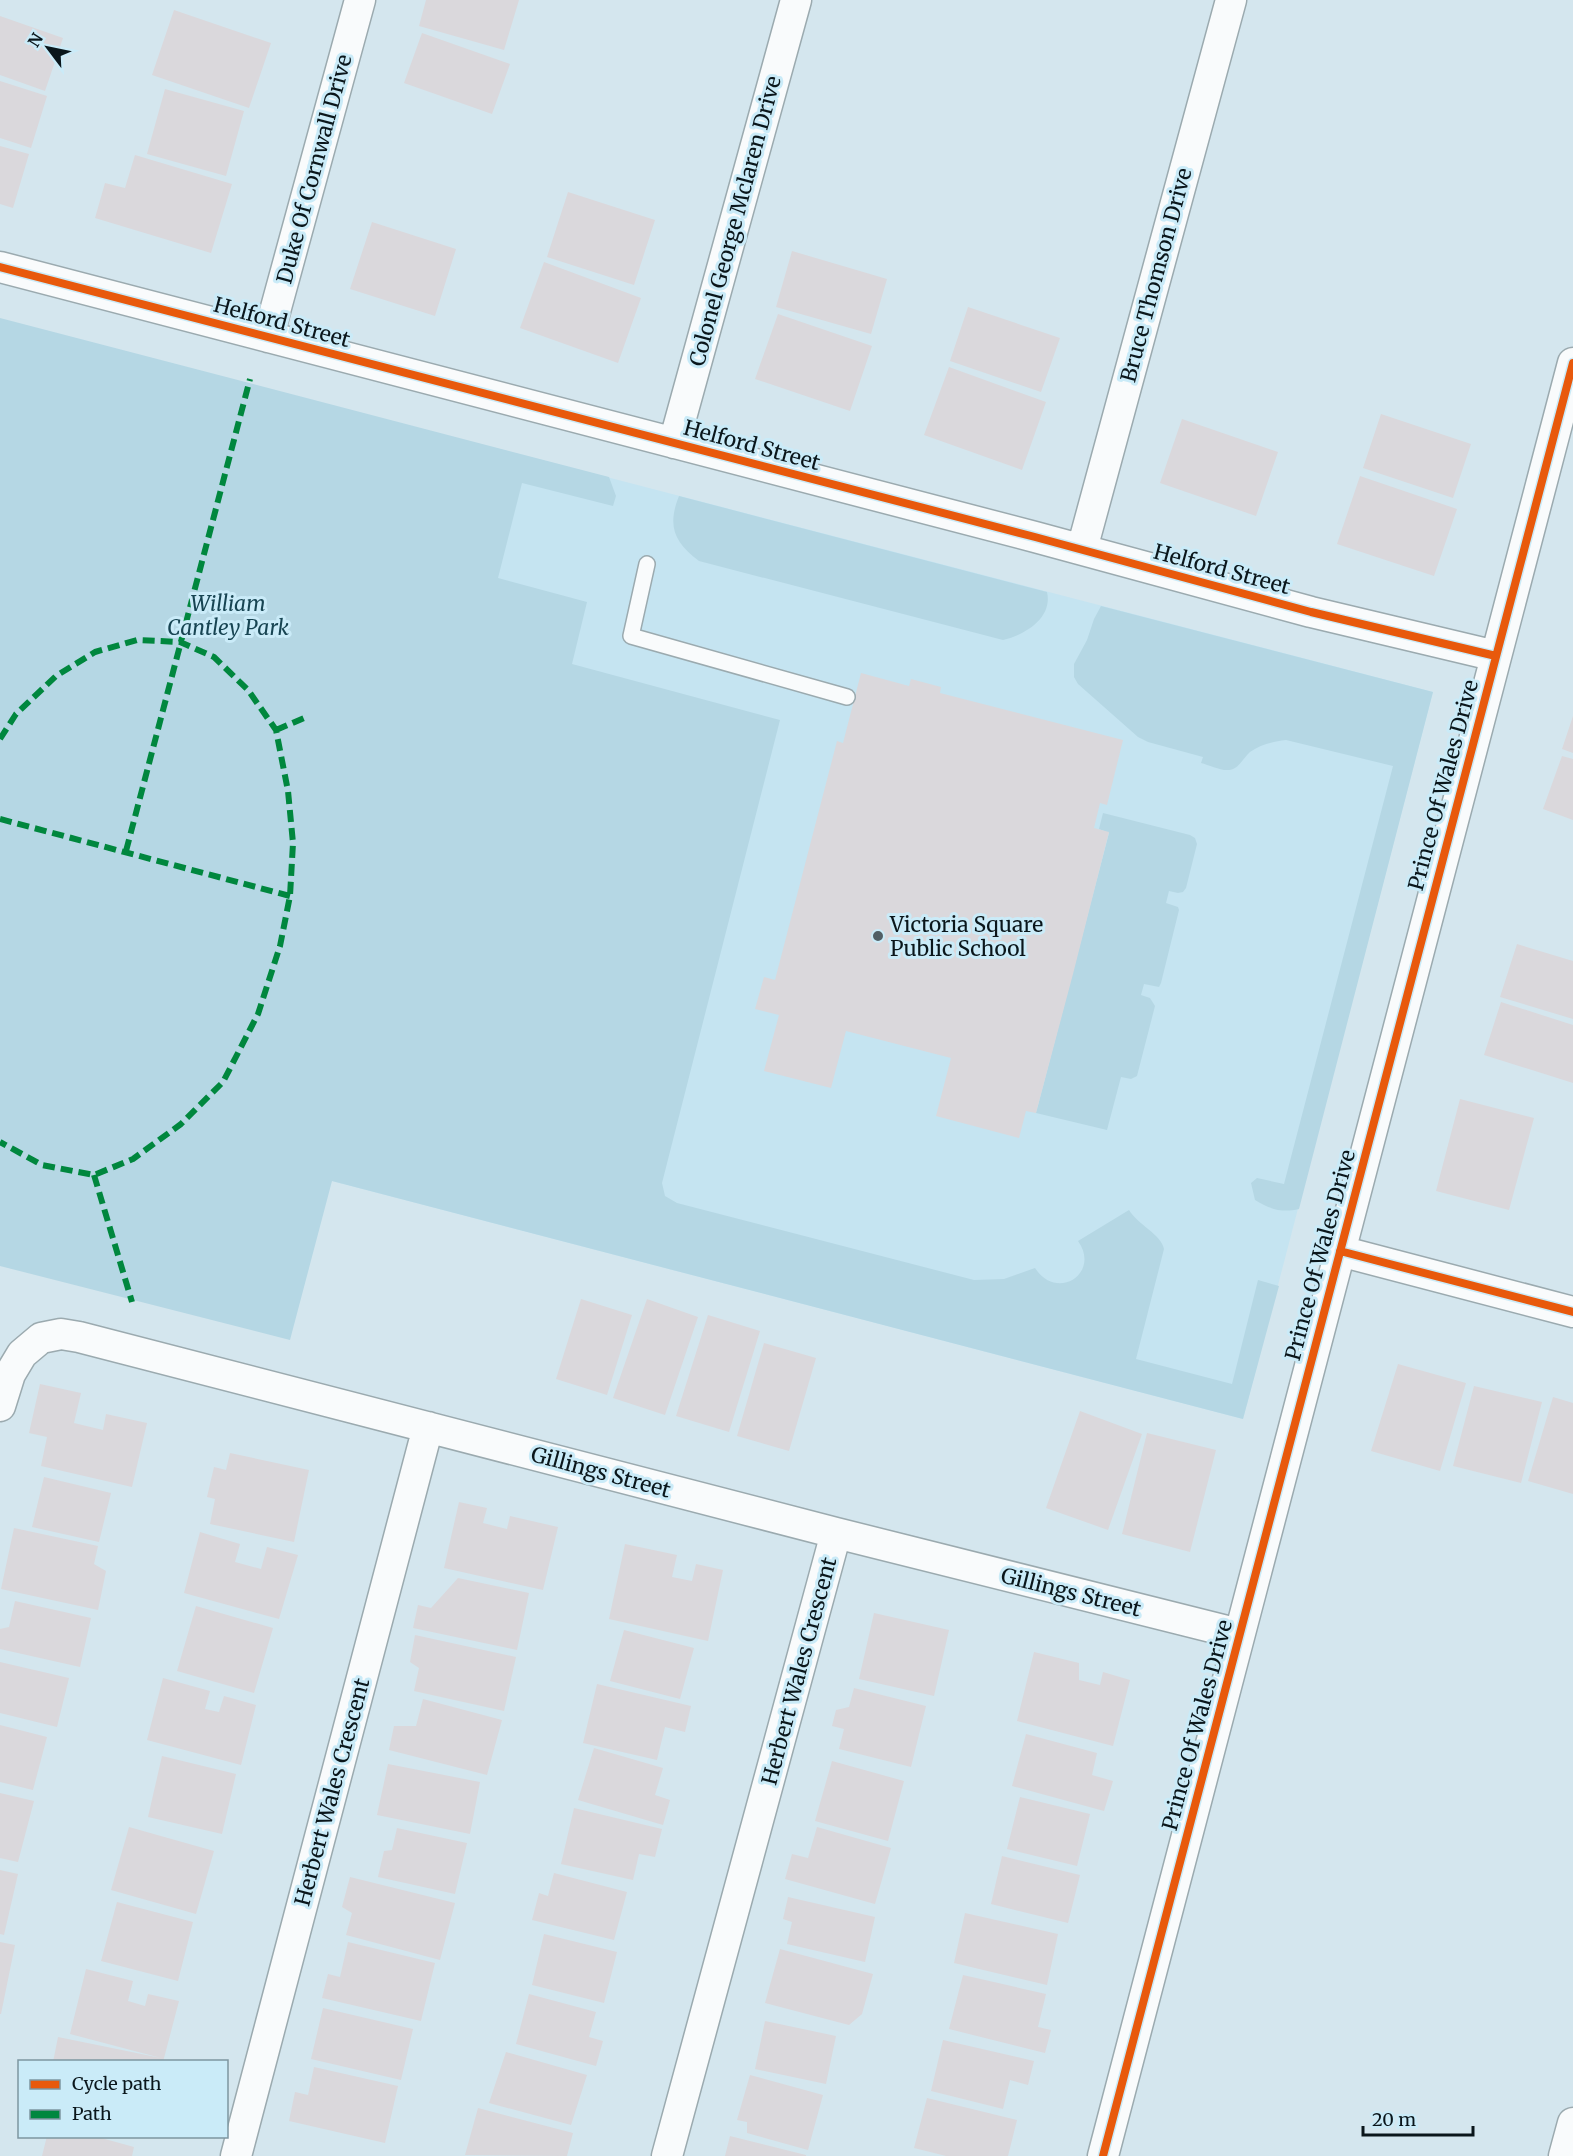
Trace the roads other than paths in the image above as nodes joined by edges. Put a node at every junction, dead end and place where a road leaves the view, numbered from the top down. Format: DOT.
graph roads {
  1 [pos="360,0"];
  2 [pos="796,0"];
  3 [pos="1231,0"];
  4 [pos="0,267"];
  5 [pos="268,337"];
  6 [pos="1573,363"];
  7 [pos="674,443"];
  8 [pos="1082,549"];
  9 [pos="647,564"];
  10 [pos="1496,656"];
  11 [pos="847,697"];
  12 [pos="1340,1251"];
  13 [pos="1573,1312"];
  14 [pos="0,1406"];
  15 [pos="428,1427"];
  16 [pos="836,1533"];
  17 [pos="1239,1634"];
  18 [pos="1573,2123"];
  19 [pos="236,2156"];
  20 [pos="667,2156"];
  21 [pos="1103,2156"];
  22 [pos="1564,2156"];
  1 -- 5 [label="street, Duke Of Cornwall Drive"];
  2 -- 7 [label="street, Colonel George Mclaren Drive"];
  3 -- 8 [label="street, Bruce Thomson Drive"];
  4 -- 5 [label="street, Helford Street"];
  5 -- 7 [label="street, Helford Street"];
  6 -- 10 [label="street, Prince Of Wales Drive"];
  7 -- 8 [label="street, Helford Street"];
  8 -- 10 [label="street, Helford Street"];
  9 -- 11 [label="lane"];
  10 -- 12 [label="street, Prince Of Wales Drive"];
  12 -- 13 [label="street"];
  12 -- 17 [label="street, Prince Of Wales Drive"];
  14 -- 15 [label="street, Gillings Street"];
  15 -- 16 [label="street, Gillings Street"];
  15 -- 19 [label="street, Herbert Wales Crescent"];
  16 -- 17 [label="street, Gillings Street"];
  16 -- 20 [label="street, Herbert Wales Crescent"];
  17 -- 21 [label="street, Prince Of Wales Drive"];
  18 -- 22 [label="street"];
}
